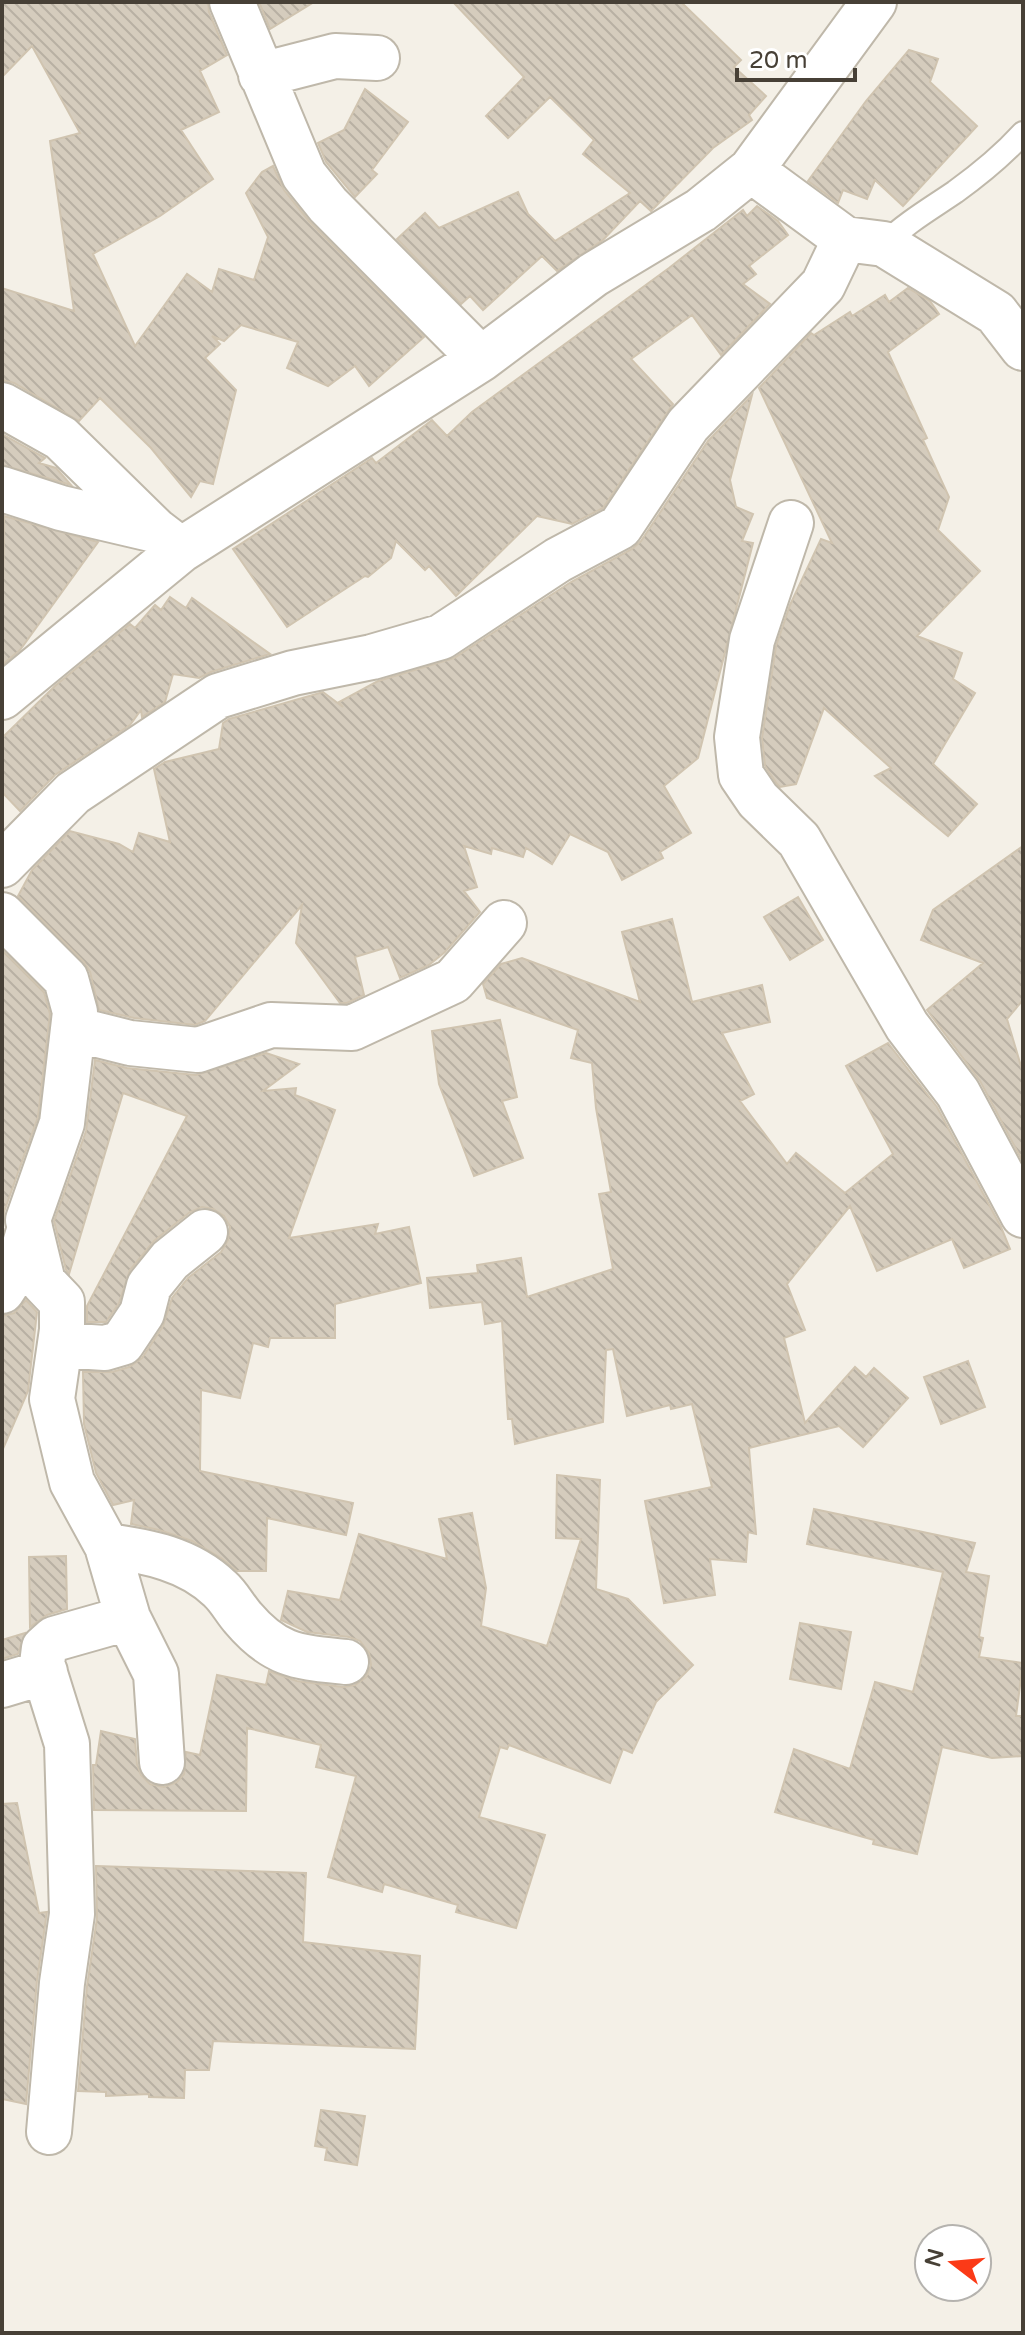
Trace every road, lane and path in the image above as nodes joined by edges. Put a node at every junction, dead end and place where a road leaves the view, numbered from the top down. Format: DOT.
graph roads {
  1 [pos="232,2"];
  2 [pos="874,2"];
  3 [pos="377,58"];
  4 [pos="261,75"];
  5 [pos="1023,133"];
  6 [pos="751,170"];
  7 [pos="864,242"];
  8 [pos="1023,348"];
  9 [pos="481,359"];
  10 [pos="2,405"];
  11 [pos="2,489"];
  12 [pos="791,523"];
  13 [pos="168,540"];
  14 [pos="2,697"];
  15 [pos="2,865"];
  16 [pos="2,915"];
  17 [pos="504,923"];
  18 [pos="74,1029"];
  19 [pos="1023,1215"];
  20 [pos="20,1221"];
  21 [pos="205,1232"];
  22 [pos="2,1291"];
  23 [pos="60,1345"];
  24 [pos="107,1546"];
  25 [pos="128,1618"];
  26 [pos="346,1662"];
  27 [pos="45,1672"];
  28 [pos="2,1685"];
  29 [pos="162,1762"];
  30 [pos="49,2132"];
  1 -- 4 [label="street"];
  2 -- 6 [label="street"];
  3 -- 4 [label="street"];
  4 -- 9 [label="street"];
  5 -- 7 [label="lane"];
  6 -- 7 [label="street"];
  6 -- 9 [label="street"];
  7 -- 8 [label="street"];
  7 -- 15 [label="street"];
  9 -- 13 [label="street"];
  10 -- 13 [label="street"];
  11 -- 13 [label="street"];
  12 -- 19 [label="street"];
  13 -- 14 [label="street"];
  16 -- 18 [label="street"];
  17 -- 18 [label="street"];
  18 -- 20 [label="street"];
  20 -- 22 [label="street"];
  20 -- 23 [label="street"];
  21 -- 23 [label="street"];
  23 -- 24 [label="street"];
  24 -- 25 [label="street"];
  24 -- 26 [label="street"];
  25 -- 27 [label="street"];
  25 -- 29 [label="street"];
  27 -- 28 [label="street"];
  27 -- 30 [label="street"];
}
